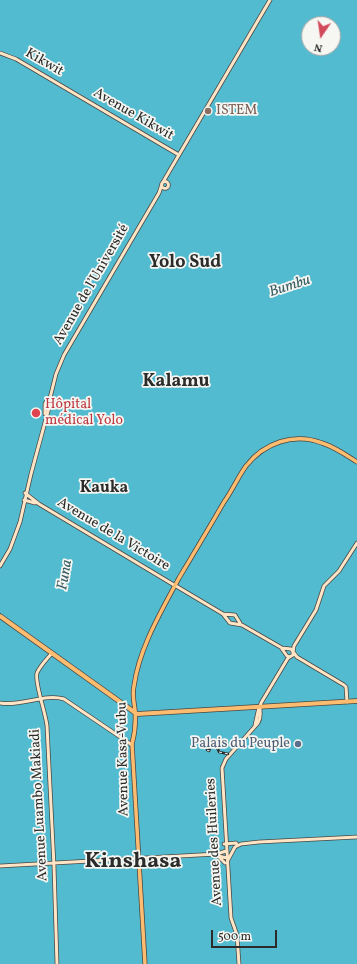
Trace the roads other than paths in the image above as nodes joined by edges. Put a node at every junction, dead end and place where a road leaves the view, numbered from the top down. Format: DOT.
graph roads {
  1 [pos="270,0"];
  2 [pos="3,54"];
  3 [pos="76,94"];
  4 [pos="179,154"];
  5 [pos="164,182"];
  6 [pos="165,188"];
  7 [pos="159,193"];
  8 [pos="255,454"];
  9 [pos="357,462"];
  10 [pos="245,467"];
  11 [pos="31,474"];
  12 [pos="27,494"];
  13 [pos="24,500"];
  14 [pos="33,502"];
  15 [pos="40,504"];
  16 [pos="24,507"];
  17 [pos="21,516"];
  18 [pos="357,543"];
  19 [pos="0,566"];
  20 [pos="175,585"];
  21 [pos="223,614"];
  22 [pos="0,615"];
  23 [pos="230,615"];
  24 [pos="227,619"];
  25 [pos="237,619"];
  26 [pos="234,623"];
  27 [pos="242,624"];
  28 [pos="294,646"];
  29 [pos="282,648"];
  30 [pos="288,649"];
  31 [pos="293,652"];
  32 [pos="55,654"];
  33 [pos="286,654"];
  34 [pos="291,656"];
  35 [pos="297,657"];
  36 [pos="284,662"];
  37 [pos="96,684"];
  38 [pos="42,699"];
  39 [pos="346,701"];
  40 [pos="357,701"];
  41 [pos="0,703"];
  42 [pos="132,704"];
  43 [pos="259,709"];
  44 [pos="135,716"];
  45 [pos="256,726"];
  46 [pos="261,726"];
  47 [pos="253,729"];
  48 [pos="132,745"];
  49 [pos="357,837"];
  50 [pos="227,844"];
  51 [pos="237,845"];
  52 [pos="234,850"];
  53 [pos="226,851"];
  54 [pos="214,855"];
  55 [pos="138,858"];
  56 [pos="226,858"];
  57 [pos="226,862"];
  58 [pos="54,863"];
  59 [pos="0,866"];
  60 [pos="57,964"];
  61 [pos="145,964"];
  62 [pos="238,964"];
  1 -- 4 [label="main road"];
  2 -- 3 [label="main road, Kikwit"];
  3 -- 4 [label="main road, Avenue Kikwit"];
  4 -- 5 [label="main road"];
  5 -- 6 [label="main road"];
  5 -- 6 [label="main road"];
  5 -- 7 [label="main road"];
  6 -- 7 [label="main road"];
  7 -- 11 [label="main road, Avenue de l’Université"];
  8 -- 9 [label="main road, Avenue Kasa-Vubu"];
  8 -- 10 [label="main road, Avenue Kasa-Vubu"];
  8 -- 10 [label="main road"];
  10 -- 20 [label="main road, Avenue Kasa-Vubu"];
  11 -- 12 [label="main road"];
  11 -- 12 [label="main road, Avenue de l’Université"];
  12 -- 13 [label="main road, Avenue de l’Université"];
  12 -- 15 [label="main road"];
  13 -- 14 [label="main road"];
  13 -- 16 [label="main road, Avenue de l’Université"];
  13 -- 17 [label="main road"];
  14 -- 15 [label="main road"];
  14 -- 16 [label="main road"];
  15 -- 20 [label="main road, Avenue de la Victoire"];
  16 -- 17 [label="main road, Avenue de l’Université"];
  17 -- 19 [label="main road, Avenue de l’Université"];
  18 -- 28 [label="main road"];
  20 -- 21 [label="main road, Avenue de la Victoire"];
  20 -- 42 [label="main road, Avenue Kasa-Vubu"];
  21 -- 23 [label="main road"];
  21 -- 24 [label="main road"];
  22 -- 32 [label="highway"];
  23 -- 24 [label="main road"];
  23 -- 25 [label="main road"];
  24 -- 26 [label="main road"];
  25 -- 26 [label="main road"];
  25 -- 27 [label="main road"];
  26 -- 27 [label="main road"];
  27 -- 29 [label="main road"];
  28 -- 30 [label="main road"];
  28 -- 31 [label="main road"];
  29 -- 30 [label="main road"];
  29 -- 33 [label="main road"];
  30 -- 31 [label="main road"];
  30 -- 33 [label="main road"];
  31 -- 34 [label="main road"];
  31 -- 35 [label="main road"];
  32 -- 37 [label="highway"];
  32 -- 38 [label="main road, Avenue Luambo Makiadi"];
  33 -- 34 [label="main road"];
  33 -- 36 [label="main road"];
  34 -- 35 [label="main road"];
  34 -- 36 [label="main road"];
  35 -- 39 [label="main road"];
  36 -- 43 [label="main road"];
  37 -- 42 [label="highway"];
  37 -- 44 [label="highway"];
  38 -- 41 [label="main road"];
  38 -- 48 [label="main road"];
  38 -- 58 [label="main road, Avenue Luambo Makiadi"];
  39 -- 40 [label="highway"];
  39 -- 43 [label="highway"];
  42 -- 44 [label="highway"];
  43 -- 44 [label="highway"];
  43 -- 44 [label="highway"];
  43 -- 45 [label="main road, Avenue des Huileries"];
  43 -- 47 [label="main road, Avenue des Huileries"];
  44 -- 48 [label="main road, Avenue Kasa-Vubu"];
  45 -- 46 [label="main road"];
  45 -- 47 [label="main road, Avenue des Huileries"];
  47 -- 50 [label="main road, Avenue des Huileries"];
  47 -- 50 [label="main road, Avenue des Huileries"];
  48 -- 55 [label="main road, Avenue Kasa-Vubu"];
  49 -- 51 [label="main road"];
  50 -- 51 [label="main road"];
  50 -- 52 [label="main road"];
  50 -- 53 [label="main road, Avenue des Huileries"];
  51 -- 52 [label="main road"];
  52 -- 57 [label="main road"];
  53 -- 54 [label="main road"];
  53 -- 56 [label="main road, Avenue des Huileries"];
  54 -- 55 [label="main road"];
  54 -- 56 [label="main road"];
  54 -- 57 [label="main road"];
  55 -- 58 [label="main road"];
  55 -- 61 [label="main road, Avenue Kasa-Vubu"];
  56 -- 57 [label="main road, Avenue des Huileries"];
  57 -- 62 [label="main road, Avenue des Huileries"];
  58 -- 59 [label="main road"];
  58 -- 60 [label="main road, Avenue Luambo Makiadi"];
}
